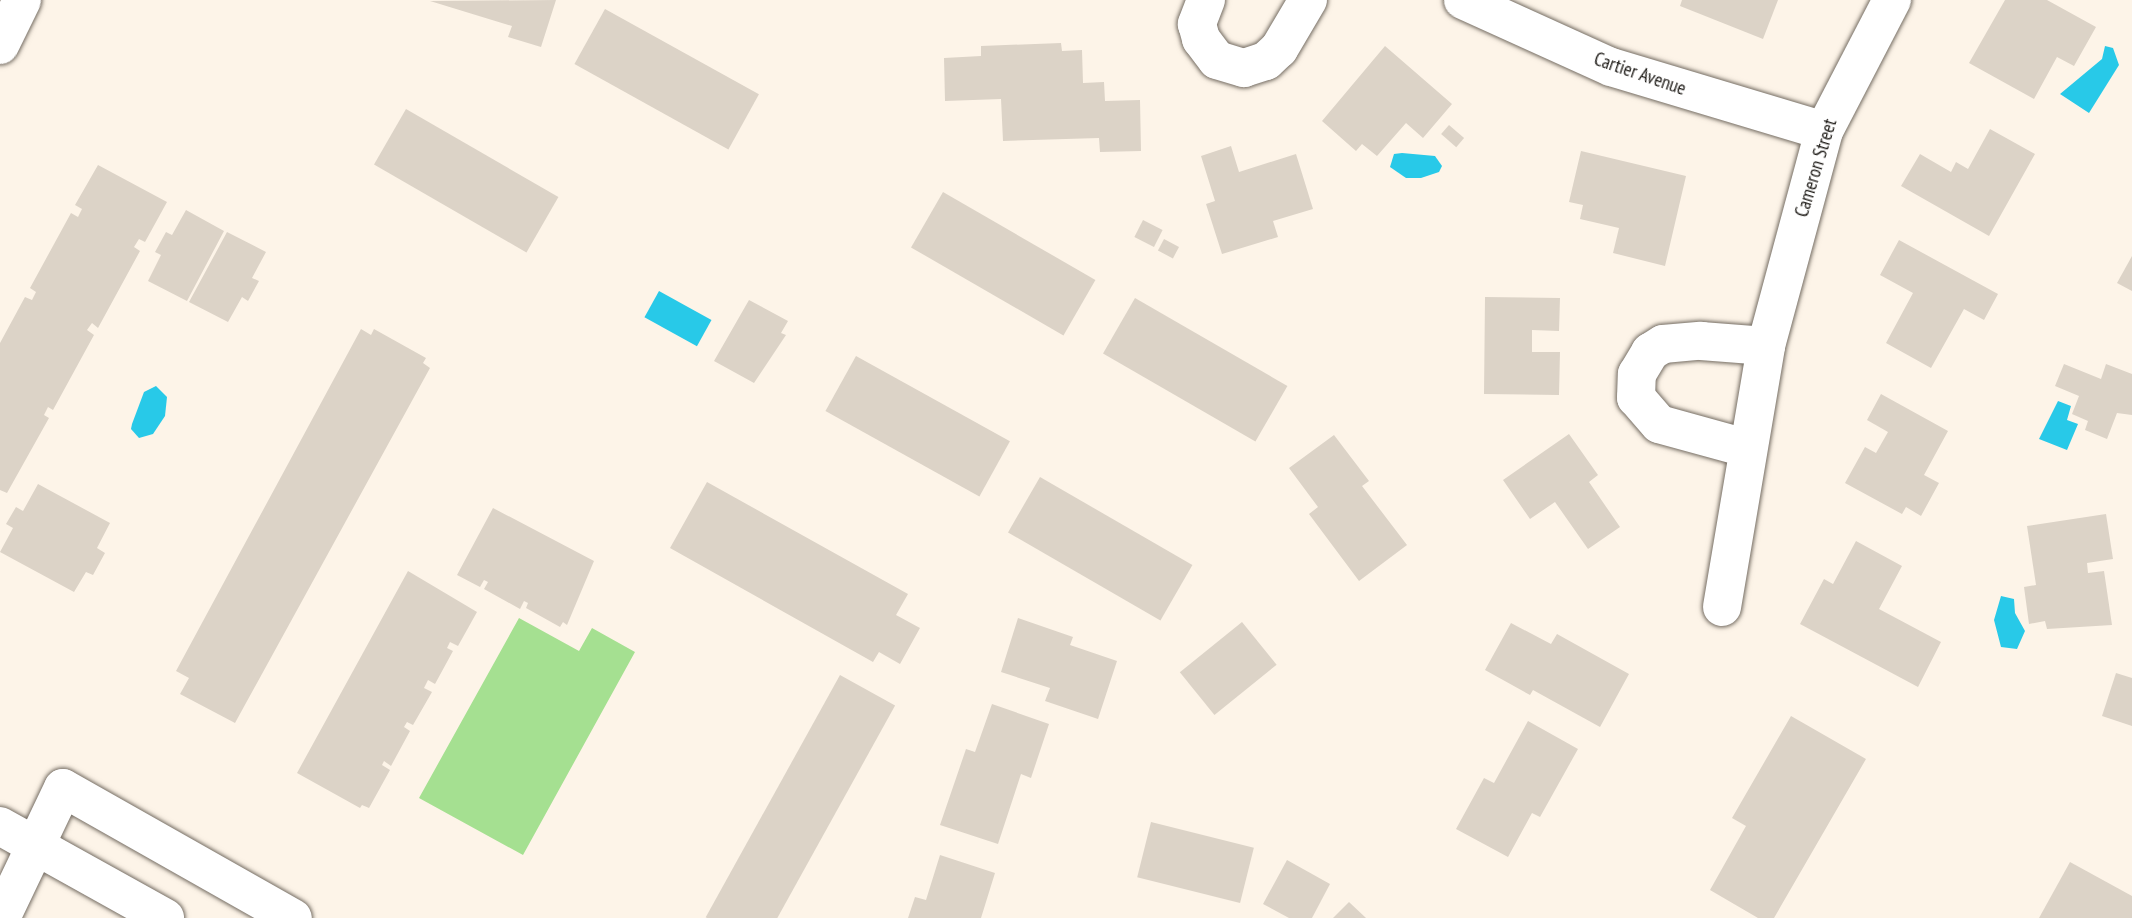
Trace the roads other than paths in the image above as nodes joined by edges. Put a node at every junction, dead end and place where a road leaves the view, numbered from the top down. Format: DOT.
graph roads {
  1 [pos="1206,0"];
  2 [pos="1308,0"];
  3 [pos="1463,0"];
  4 [pos="1892,0"];
  5 [pos="1824,131"];
  6 [pos="1766,346"];
  7 [pos="1746,448"];
  8 [pos="1722,607"];
  9 [pos="0,826"];
  10 [pos="33,844"];
  11 [pos="2,916"];
  12 [pos="164,918"];
  13 [pos="293,918"];
  1 -- 2 [label="street"];
  3 -- 5 [label="street, Cartier Avenue"];
  4 -- 5 [label="street, Cameron Street"];
  5 -- 6 [label="street, Cameron Street"];
  6 -- 7 [label="street, Cameron Street"];
  6 -- 7 [label="street"];
  7 -- 8 [label="street, Cameron Street"];
  9 -- 10 [label="street"];
  10 -- 11 [label="street"];
  10 -- 12 [label="street"];
  10 -- 13 [label="street"];
}
